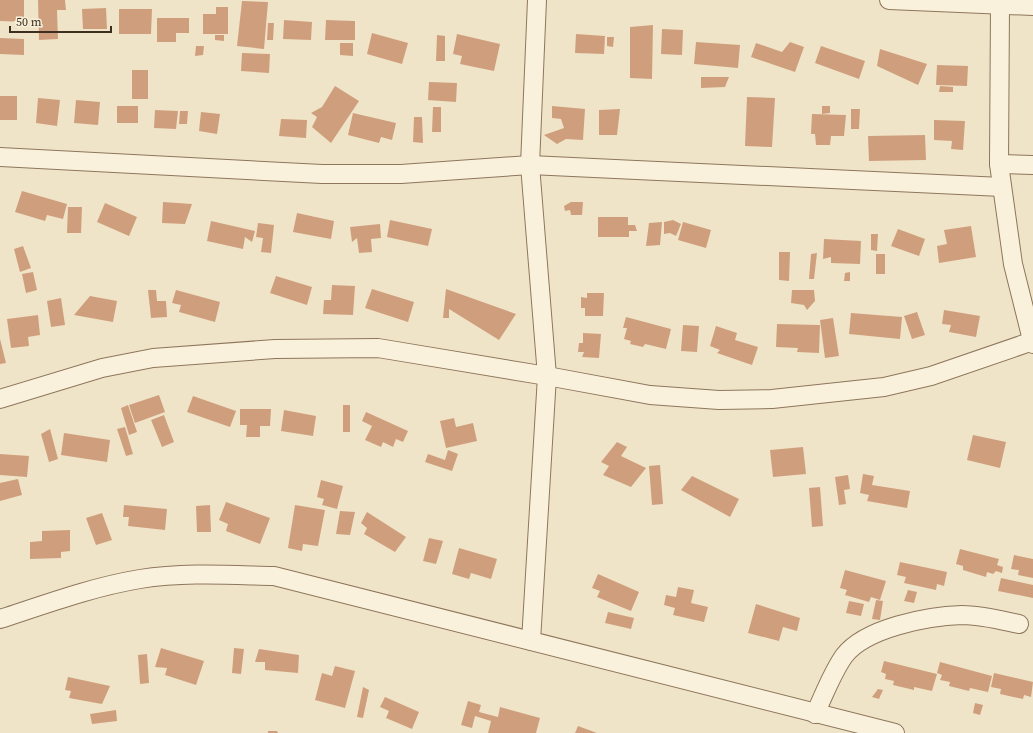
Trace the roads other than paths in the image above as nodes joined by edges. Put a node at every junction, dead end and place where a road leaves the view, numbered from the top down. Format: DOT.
graph roads {
  1 [pos="536,0"];
  2 [pos="889,0"];
  3 [pos="1000,5"];
  4 [pos="1033,6"];
  5 [pos="0,158"];
  6 [pos="999,164"];
  7 [pos="530,165"];
  8 [pos="1033,165"];
  9 [pos="1002,187"];
  10 [pos="1033,342"];
  11 [pos="546,376"];
  12 [pos="0,399"];
  13 [pos="0,619"];
  14 [pos="1019,624"];
  15 [pos="531,640"];
  16 [pos="815,714"];
  17 [pos="895,733"];
  1 -- 7 [label="street"];
  2 -- 3 [label="street"];
  3 -- 4 [label="street"];
  3 -- 6 [label="street"];
  5 -- 7 [label="street"];
  6 -- 8 [label="street"];
  6 -- 9 [label="street"];
  7 -- 9 [label="street"];
  7 -- 11 [label="street"];
  9 -- 10 [label="street"];
  10 -- 11 [label="street"];
  11 -- 12 [label="street"];
  11 -- 15 [label="street"];
  13 -- 15 [label="street"];
  14 -- 16 [label="street"];
  15 -- 16 [label="street"];
  16 -- 17 [label="street"];
}
